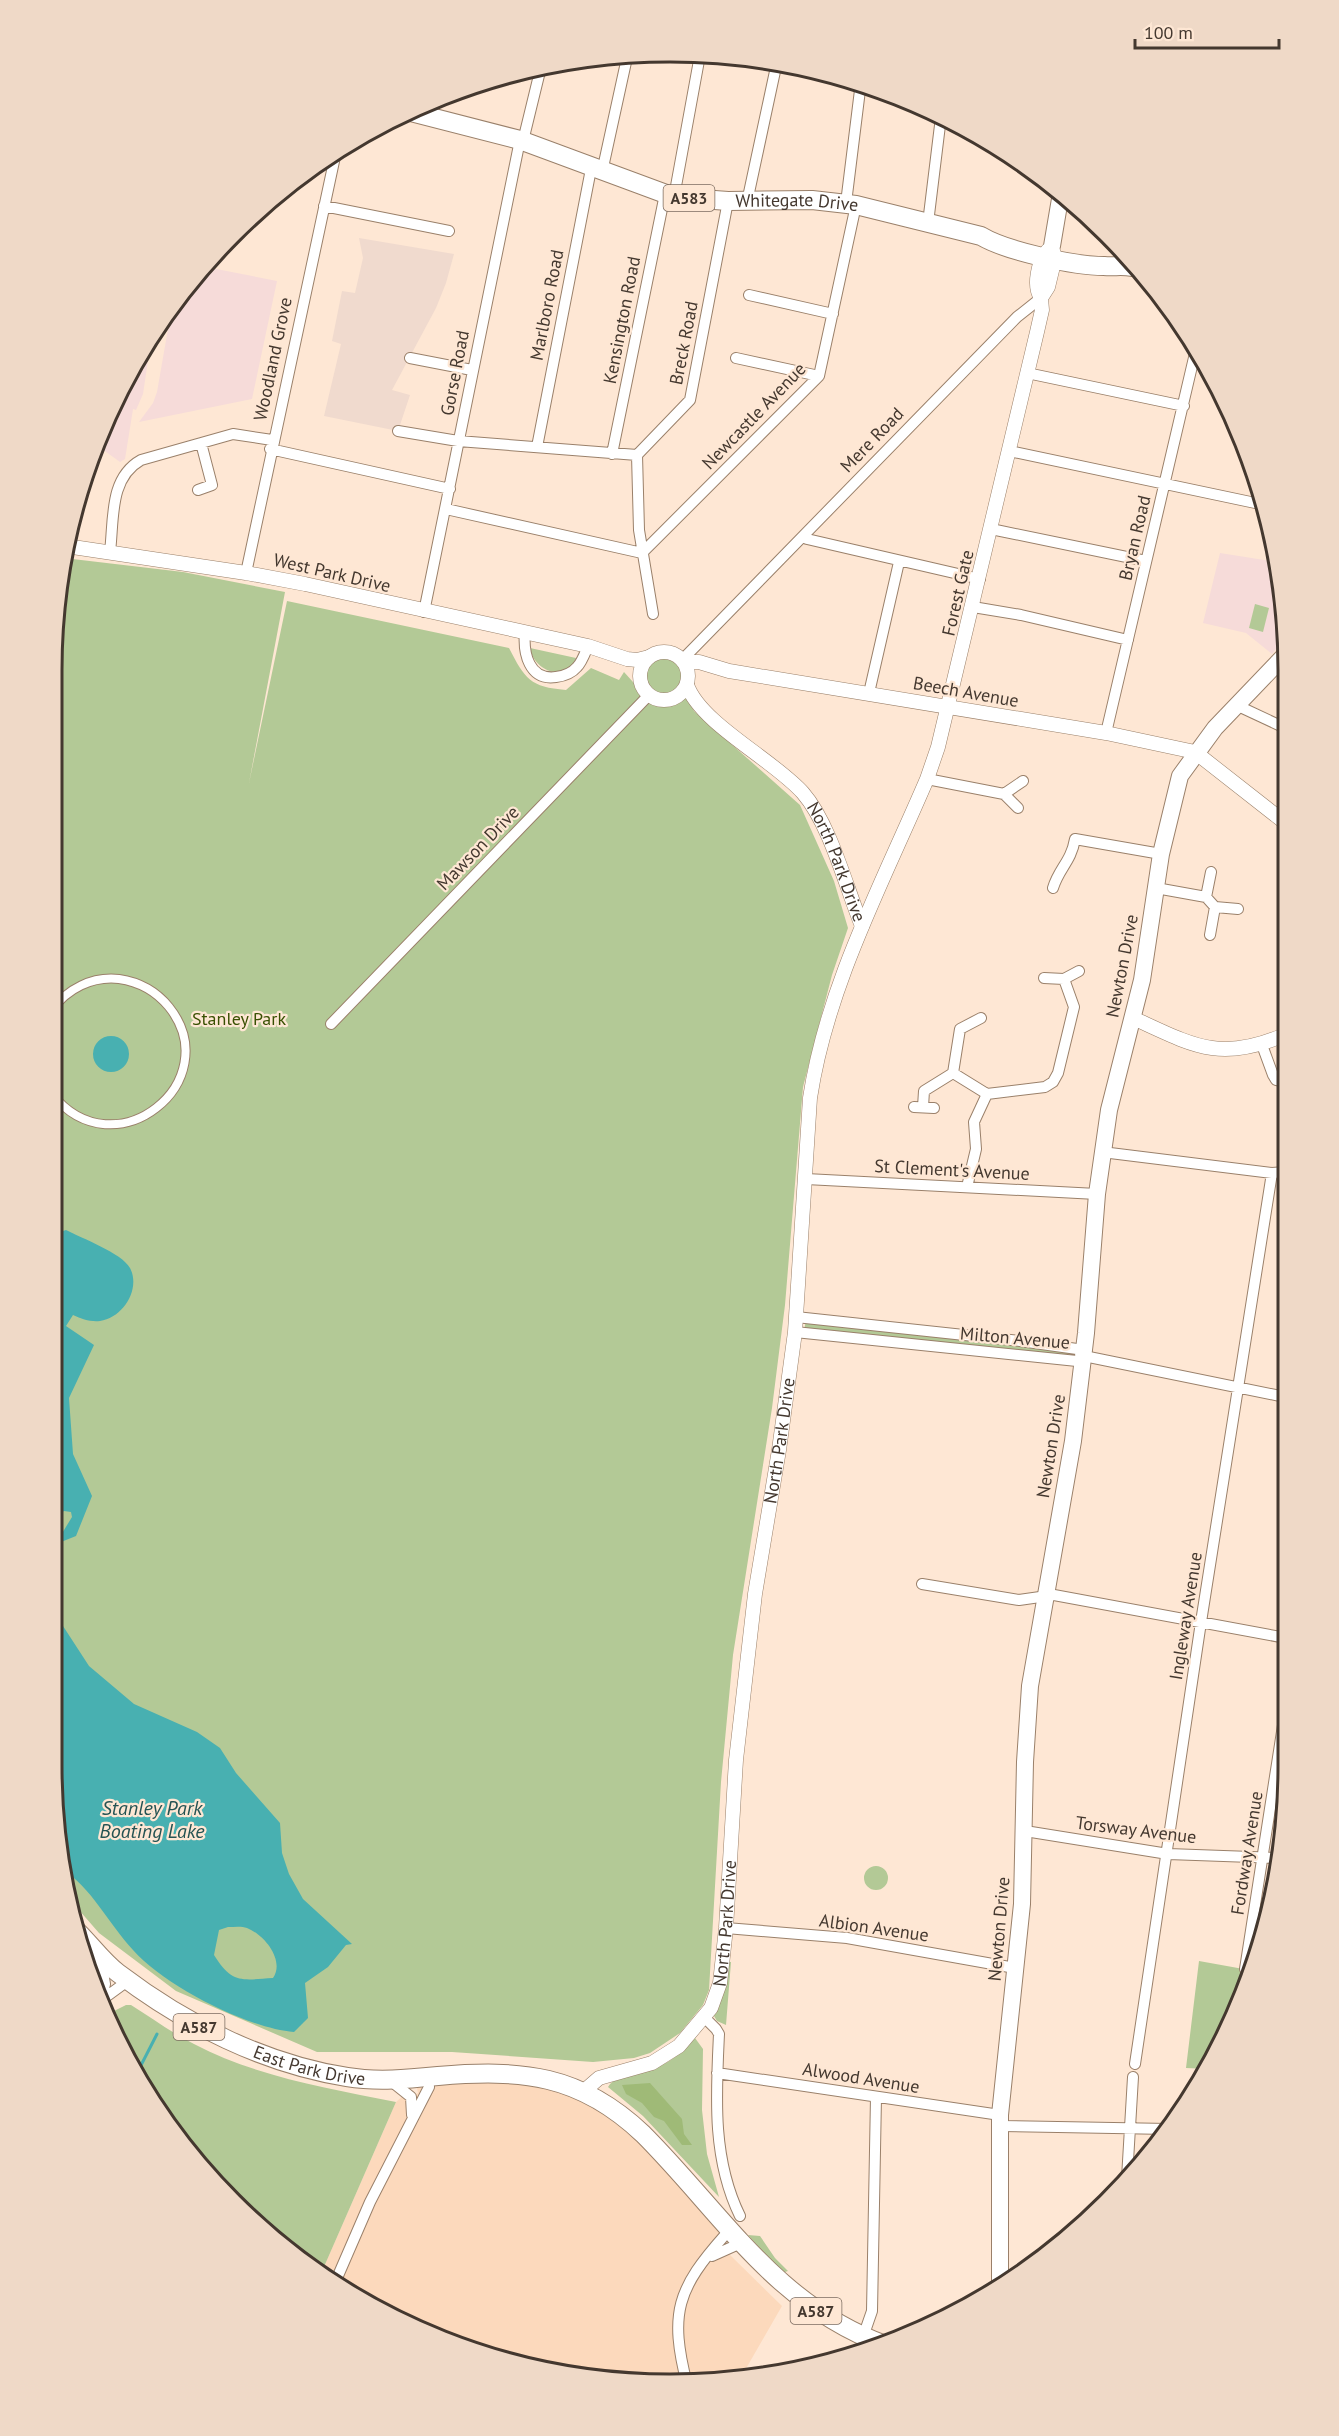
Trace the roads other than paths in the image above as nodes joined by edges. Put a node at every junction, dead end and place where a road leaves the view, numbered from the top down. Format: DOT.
graph roads {
  1 [pos="698,63"];
  2 [pos="625,64"];
  3 [pos="775,71"];
  4 [pos="539,76"];
  5 [pos="860,92"];
  6 [pos="425,113"];
  7 [pos="940,125"];
  8 [pos="521,141"];
  9 [pos="334,163"];
  10 [pos="597,170"];
  11 [pos="669,195"];
  12 [pos="728,201"];
  13 [pos="747,201"];
  14 [pos="1058,202"];
  15 [pos="851,204"];
  16 [pos="324,206"];
  17 [pos="928,223"];
  18 [pos="449,231"];
  19 [pos="1050,253"];
  20 [pos="1123,265"];
  21 [pos="749,295"];
  22 [pos="1041,298"];
  23 [pos="833,314"];
  24 [pos="410,358"];
  25 [pos="736,358"];
  26 [pos="1193,362"];
  27 [pos="472,370"];
  28 [pos="1027,373"];
  29 [pos="819,376"];
  30 [pos="1184,406"];
  31 [pos="398,431"];
  32 [pos="458,441"];
  33 [pos="201,443"];
  34 [pos="271,445"];
  35 [pos="537,447"];
  36 [pos="1010,451"];
  37 [pos="612,454"];
  38 [pos="637,455"];
  39 [pos="1164,483"];
  40 [pos="450,489"];
  41 [pos="198,490"];
  42 [pos="1254,503"];
  43 [pos="446,509"];
  44 [pos="991,529"];
  45 [pos="803,536"];
  46 [pos="74,547"];
  47 [pos="110,552"];
  48 [pos="642,553"];
  49 [pos="1146,561"];
  50 [pos="900,562"];
  51 [pos="246,573"];
  52 [pos="980,579"];
  53 [pos="973,607"];
  54 [pos="424,612"];
  55 [pos="653,614"];
  56 [pos="525,632"];
  57 [pos="1128,640"];
  58 [pos="588,646"];
  59 [pos="649,657"];
  60 [pos="683,661"];
  61 [pos="1278,662"];
  62 [pos="729,671"];
  63 [pos="688,682"];
  64 [pos="641,683"];
  65 [pos="869,693"];
  66 [pos="649,695"];
  67 [pos="674,698"];
  68 [pos="1236,705"];
  69 [pos="949,709"];
  70 [pos="710,716"];
  71 [pos="1278,725"];
  72 [pos="1106,733"];
  73 [pos="1195,752"];
  74 [pos="927,779"];
  75 [pos="1023,781"];
  76 [pos="1004,794"];
  77 [pos="1018,808"];
  78 [pos="1278,816"];
  79 [pos="1161,854"];
  80 [pos="1211,872"];
  81 [pos="1053,888"];
  82 [pos="1156,888"];
  83 [pos="1206,897"];
  84 [pos="1215,907"];
  85 [pos="1238,909"];
  86 [pos="862,926"];
  87 [pos="1210,935"];
  88 [pos="1079,971"];
  89 [pos="1044,978"];
  90 [pos="1064,980"];
  91 [pos="62,1000"];
  92 [pos="981,1018"];
  93 [pos="1133,1018"];
  94 [pos="331,1024"];
  95 [pos="1278,1038"];
  96 [pos="1262,1045"];
  97 [pos="952,1073"];
  98 [pos="1278,1080"];
  99 [pos="987,1094"];
  100 [pos="62,1105"];
  101 [pos="924,1107"];
  102 [pos="1102,1152"];
  103 [pos="1272,1173"];
  104 [pos="1278,1173"];
  105 [pos="806,1179"];
  106 [pos="968,1187"];
  107 [pos="1097,1194"];
  108 [pos="796,1317"];
  109 [pos="795,1332"];
  110 [pos="1084,1356"];
  111 [pos="1239,1386"];
  112 [pos="1278,1395"];
  113 [pos="922,1584"];
  114 [pos="1045,1596"];
  115 [pos="1201,1622"];
  116 [pos="1278,1636"];
  117 [pos="1278,1758"];
  118 [pos="1025,1831"];
  119 [pos="1168,1854"];
  120 [pos="1263,1856"];
  121 [pos="1270,1857"];
  122 [pos="726,1928"];
  123 [pos="88,1942"];
  124 [pos="100,1955"];
  125 [pos="1247,1955"];
  126 [pos="1015,1968"];
  127 [pos="129,1980"];
  128 [pos="104,1988"];
  129 [pos="107,1997"];
  130 [pos="704,2017"];
  131 [pos="1135,2064"];
  132 [pos="717,2073"];
  133 [pos="428,2077"];
  134 [pos="1133,2077"];
  135 [pos="390,2080"];
  136 [pos="584,2091"];
  137 [pos="876,2097"];
  138 [pos="412,2118"];
  139 [pos="1000,2121"];
  140 [pos="1128,2129"];
  141 [pos="1158,2129"];
  142 [pos="1127,2167"];
  143 [pos="734,2221"];
  144 [pos="741,2243"];
  145 [pos="706,2259"];
  146 [pos="338,2276"];
  147 [pos="999,2277"];
  148 [pos="863,2337"];
  149 [pos="871,2340"];
  150 [pos="685,2374"];
  1 -- 11 [label="street, Kensington Road"];
  2 -- 10 [label="street, Marlboro Road"];
  3 -- 13 [label="street"];
  4 -- 8 [label="street, Gorse Road"];
  5 -- 15 [label="street, Newcastle Avenue"];
  6 -- 8 [label="main road, Whitegate Drive / A583"];
  7 -- 17 [label="street"];
  8 -- 10 [label="main road, Whitegate Drive / A583"];
  8 -- 27 [label="street, Gorse Road"];
  9 -- 16 [label="street, Woodland Grove"];
  10 -- 11 [label="main road, Whitegate Drive / A583"];
  10 -- 35 [label="street, Marlboro Road"];
  11 -- 12 [label="main road, Whitegate Drive / A583"];
  11 -- 37 [label="street, Kensington Road"];
  12 -- 13 [label="main road, Whitegate Drive / A583"];
  12 -- 38 [label="street, Breck Road"];
  13 -- 15 [label="main road, Whitegate Drive / A583"];
  14 -- 19 [label="main road"];
  15 -- 17 [label="main road, Whitegate Drive / A583"];
  15 -- 23 [label="street, Newcastle Avenue"];
  16 -- 18 [label="street"];
  16 -- 34 [label="street, Woodland Grove"];
  17 -- 19 [label="main road, Whitegate Drive / A583"];
  19 -- 20 [label="main road, Whitegate Drive / A583"];
  19 -- 22 [label="street"];
  21 -- 23 [label="street"];
  22 -- 28 [label="street, Forest Gate"];
  22 -- 45 [label="street, Mere Road"];
  23 -- 29 [label="street, Newcastle Avenue"];
  24 -- 27 [label="street"];
  25 -- 29 [label="street"];
  26 -- 30 [label="street, Bryan Road"];
  27 -- 32 [label="street, Gorse Road"];
  28 -- 30 [label="street"];
  28 -- 36 [label="street, Forest Gate"];
  29 -- 48 [label="street, Newcastle Avenue"];
  30 -- 39 [label="street, Bryan Road"];
  31 -- 32 [label="street"];
  32 -- 35 [label="street"];
  32 -- 40 [label="street, Gorse Road"];
  33 -- 34 [label="street"];
  33 -- 41 [label="street"];
  33 -- 47 [label="street"];
  34 -- 40 [label="street"];
  34 -- 51 [label="street, Woodland Grove"];
  35 -- 37 [label="street"];
  36 -- 39 [label="street"];
  36 -- 44 [label="street, Forest Gate"];
  37 -- 38 [label="street"];
  38 -- 48 [label="street"];
  39 -- 42 [label="street"];
  39 -- 49 [label="street, Bryan Road"];
  40 -- 43 [label="street, Gorse Road"];
  43 -- 48 [label="street"];
  43 -- 54 [label="street, Gorse Road"];
  44 -- 49 [label="street"];
  44 -- 52 [label="street, Forest Gate"];
  45 -- 50 [label="street"];
  45 -- 60 [label="street, Mere Road"];
  46 -- 47 [label="street, West Park Drive"];
  47 -- 51 [label="street, West Park Drive"];
  48 -- 55 [label="street"];
  49 -- 57 [label="street, Bryan Road"];
  50 -- 52 [label="street"];
  50 -- 65 [label="street"];
  51 -- 54 [label="street, West Park Drive"];
  52 -- 53 [label="street, Forest Gate"];
  53 -- 57 [label="street"];
  53 -- 69 [label="street, Forest Gate"];
  54 -- 56 [label="street, West Park Drive"];
  56 -- 58 [label="street, West Park Drive"];
  56 -- 58 [label="street"];
  57 -- 72 [label="street, Bryan Road"];
  58 -- 59 [label="street, West Park Drive"];
  58 -- 64 [label="street, West Park Drive"];
  59 -- 60 [label="street"];
  59 -- 64 [label="street"];
  60 -- 62 [label="street, Beech Avenue"];
  60 -- 63 [label="street"];
  61 -- 68 [label="main road, Newton Drive"];
  62 -- 63 [label="street, Beech Avenue"];
  62 -- 65 [label="street, Beech Avenue"];
  63 -- 67 [label="street"];
  63 -- 70 [label="street, North Park Drive"];
  64 -- 66 [label="street"];
  65 -- 69 [label="street, Beech Avenue"];
  66 -- 67 [label="street"];
  66 -- 94 [label="street, Mawson Drive"];
  67 -- 70 [label="street, North Park Drive"];
  68 -- 71 [label="street"];
  68 -- 73 [label="main road, Newton Drive"];
  69 -- 72 [label="street, Beech Avenue"];
  69 -- 74 [label="street, Forest Gate"];
  70 -- 86 [label="street, North Park Drive"];
  72 -- 73 [label="street, Beech Avenue"];
  73 -- 78 [label="street"];
  73 -- 79 [label="main road, Newton Drive"];
  74 -- 76 [label="street"];
  74 -- 86 [label="street, Forest Gate"];
  75 -- 76 [label="street"];
  76 -- 77 [label="street"];
  79 -- 81 [label="street"];
  79 -- 82 [label="main road, Newton Drive"];
  80 -- 83 [label="street"];
  82 -- 83 [label="street"];
  82 -- 93 [label="main road, Newton Drive"];
  83 -- 84 [label="street"];
  84 -- 85 [label="street"];
  84 -- 87 [label="street"];
  86 -- 105 [label="street, North Park Drive"];
  88 -- 90 [label="street"];
  89 -- 90 [label="street"];
  90 -- 99 [label="street"];
  91 -- 100 [label="street"];
  92 -- 97 [label="street"];
  93 -- 96 [label="street"];
  93 -- 102 [label="main road, Newton Drive"];
  95 -- 96 [label="street"];
  96 -- 98 [label="street"];
  97 -- 99 [label="street"];
  97 -- 101 [label="street"];
  99 -- 106 [label="street"];
  102 -- 103 [label="street"];
  102 -- 107 [label="main road, Newton Drive"];
  103 -- 104 [label="street"];
  103 -- 111 [label="street, Ingleway Avenue"];
  105 -- 106 [label="street, St Clement's Avenue"];
  105 -- 108 [label="street, North Park Drive"];
  106 -- 107 [label="street, St Clement's Avenue"];
  107 -- 110 [label="main road, Newton Drive"];
  108 -- 109 [label="street, North Park Drive"];
  108 -- 110 [label="street, Milton Avenue"];
  109 -- 110 [label="street, Milton Avenue"];
  109 -- 122 [label="street, North Park Drive"];
  110 -- 111 [label="street"];
  110 -- 114 [label="main road, Newton Drive"];
  111 -- 112 [label="street"];
  111 -- 115 [label="street, Ingleway Avenue"];
  113 -- 114 [label="street"];
  114 -- 115 [label="street"];
  114 -- 118 [label="main road, Newton Drive"];
  115 -- 116 [label="street"];
  115 -- 119 [label="street, Ingleway Avenue"];
  117 -- 120 [label="street, Fordway Avenue"];
  118 -- 119 [label="street, Torsway Avenue"];
  118 -- 126 [label="main road, Newton Drive"];
  119 -- 120 [label="street, Torsway Avenue"];
  119 -- 131 [label="street, Ingleway Avenue"];
  120 -- 121 [label="street, Torsway Avenue"];
  120 -- 125 [label="street, Fordway Avenue"];
  122 -- 126 [label="street, Albion Avenue"];
  122 -- 130 [label="street, North Park Drive"];
  123 -- 124 [label="main road, East Park Drive / A587"];
  124 -- 127 [label="main road, East Park Drive / A587"];
  124 -- 128 [label="street"];
  126 -- 139 [label="main road, Newton Drive"];
  127 -- 129 [label="street"];
  127 -- 135 [label="main road, East Park Drive / A587"];
  130 -- 132 [label="street"];
  130 -- 136 [label="street"];
  132 -- 137 [label="street, Alwood Avenue"];
  132 -- 143 [label="street"];
  133 -- 135 [label="main road, East Park Drive / A587"];
  133 -- 136 [label="main road, East Park Drive / A587"];
  133 -- 138 [label="street"];
  134 -- 140 [label="street"];
  135 -- 138 [label="street"];
  136 -- 143 [label="main road, East Park Drive / A587"];
  137 -- 139 [label="street, Alwood Avenue"];
  137 -- 148 [label="street"];
  138 -- 146 [label="street"];
  139 -- 140 [label="street, Alwood Avenue"];
  139 -- 147 [label="main road, Newton Drive"];
  140 -- 141 [label="street, Alwood Avenue"];
  140 -- 142 [label="street"];
  143 -- 144 [label="main road, A587"];
  143 -- 145 [label="street"];
  144 -- 145 [label="street"];
  144 -- 148 [label="main road, A587"];
  145 -- 150 [label="street"];
  148 -- 149 [label="main road, A587"];
}
